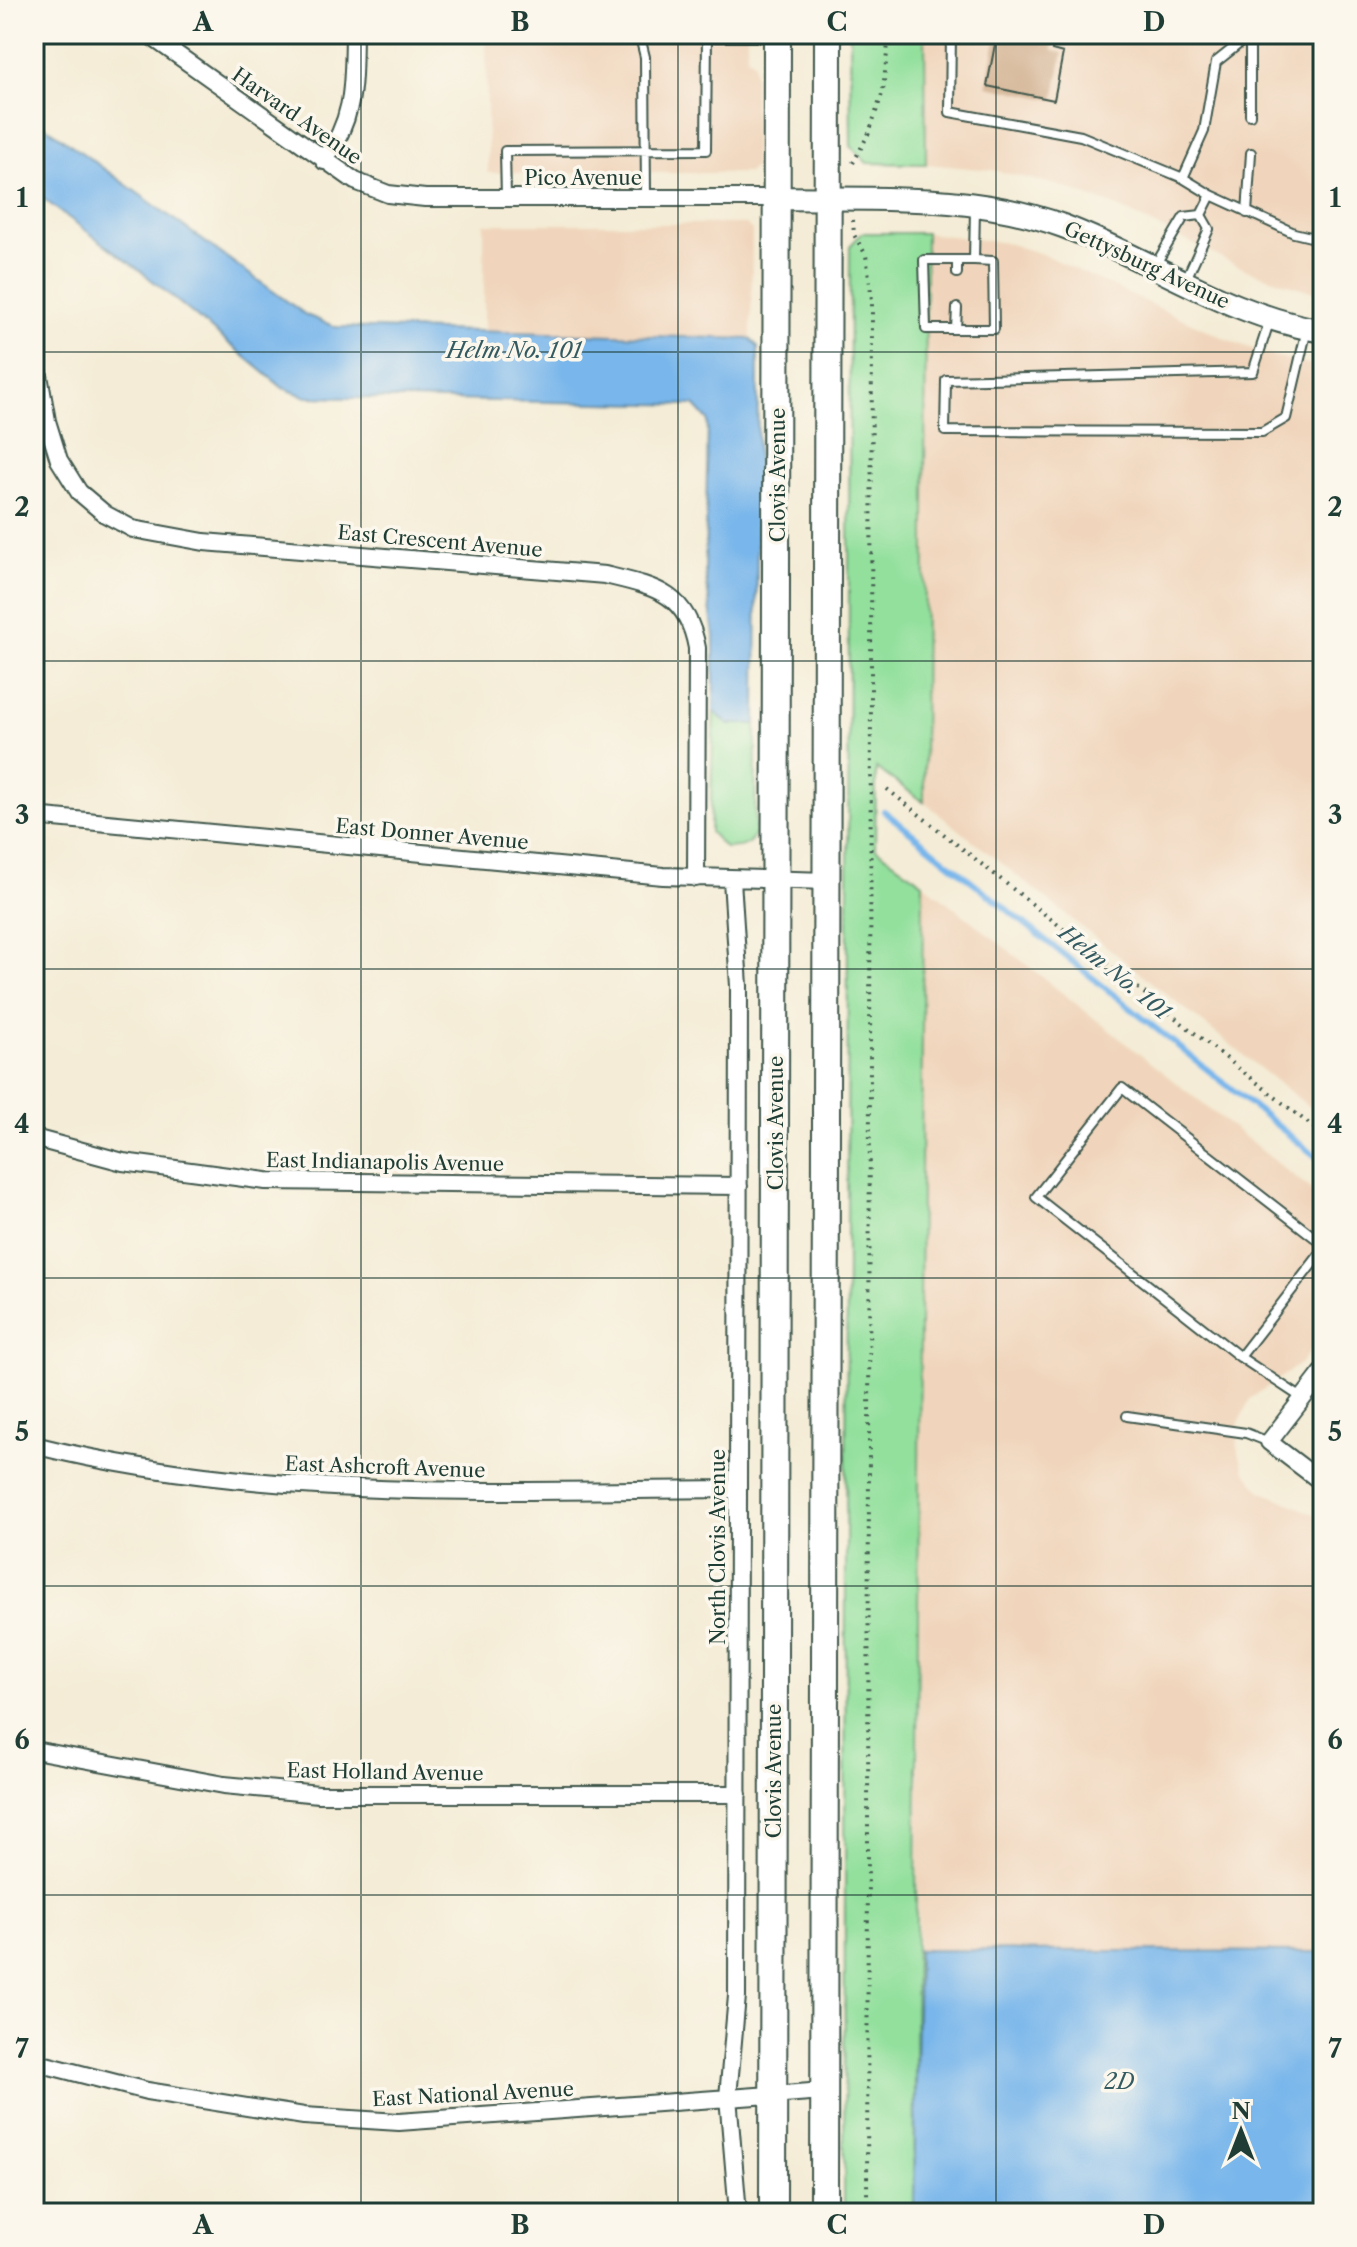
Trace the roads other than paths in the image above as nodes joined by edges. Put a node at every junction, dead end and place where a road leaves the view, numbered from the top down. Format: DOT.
graph roads {
  1 [pos="148,34"];
  2 [pos="354,34"];
  3 [pos="828,34"];
  4 [pos="951,34"];
  5 [pos="1250,34"];
  6 [pos="637,35"];
  7 [pos="707,35"];
  8 [pos="777,36"];
  9 [pos="1250,115"];
  10 [pos="646,152"];
  11 [pos="1251,153"];
  12 [pos="324,161"];
  13 [pos="1183,178"];
  14 [pos="388,194"];
  15 [pos="1211,195"];
  16 [pos="506,198"];
  17 [pos="646,198"];
  18 [pos="779,198"];
  19 [pos="840,199"];
  20 [pos="975,203"];
  21 [pos="1247,213"];
  22 [pos="1201,215"];
  23 [pos="1323,240"];
  24 [pos="957,260"];
  25 [pos="974,260"];
  26 [pos="1154,267"];
  27 [pos="957,273"];
  28 [pos="1184,282"];
  29 [pos="957,308"];
  30 [pos="1270,318"];
  31 [pos="956,329"];
  32 [pos="1315,330"];
  33 [pos="35,348"];
  34 [pos="34,816"];
  35 [pos="696,878"];
  36 [pos="732,880"];
  37 [pos="777,881"];
  38 [pos="827,881"];
  39 [pos="34,1138"];
  40 [pos="739,1186"];
  41 [pos="1323,1247"];
  42 [pos="1240,1357"];
  43 [pos="1323,1372"];
  44 [pos="1302,1398"];
  45 [pos="1127,1416"];
  46 [pos="1269,1442"];
  47 [pos="34,1445"];
  48 [pos="1323,1483"];
  49 [pos="738,1489"];
  50 [pos="34,1750"];
  51 [pos="738,1794"];
  52 [pos="34,2062"];
  53 [pos="824,2091"];
  54 [pos="773,2094"];
  55 [pos="728,2097"];
  56 [pos="738,2213"];
  57 [pos="773,2213"];
  58 [pos="824,2213"];
  1 -- 12 [label="street, Harvard Avenue"];
  2 -- 12 [label="street"];
  3 -- 19 [label="main road"];
  4 -- 13 [label="lane"];
  5 -- 9 [label="lane"];
  5 -- 13 [label="lane"];
  6 -- 7 [label="lane"];
  6 -- 10 [label="lane"];
  7 -- 8 [label="lane"];
  7 -- 10 [label="lane"];
  8 -- 18 [label="main road, Clovis Avenue"];
  10 -- 16 [label="lane"];
  10 -- 17 [label="lane"];
  11 -- 21 [label="lane"];
  12 -- 14 [label="street, Harvard Avenue"];
  13 -- 15 [label="lane"];
  14 -- 16 [label="street, Pico Avenue"];
  15 -- 21 [label="lane"];
  15 -- 22 [label="lane"];
  16 -- 17 [label="street, Pico Avenue"];
  17 -- 18 [label="street, Pico Avenue"];
  18 -- 19 [label="street, Gettysburg Avenue"];
  18 -- 37 [label="main road, Clovis Avenue"];
  19 -- 20 [label="street, Gettysburg Avenue"];
  19 -- 38 [label="main road"];
  20 -- 25 [label="lane"];
  20 -- 26 [label="street, Gettysburg Avenue"];
  21 -- 23 [label="lane"];
  22 -- 26 [label="lane"];
  22 -- 28 [label="lane"];
  24 -- 25 [label="lane"];
  24 -- 27 [label="lane"];
  24 -- 31 [label="lane"];
  25 -- 31 [label="lane"];
  26 -- 28 [label="street, Gettysburg Avenue"];
  28 -- 30 [label="street, Gettysburg Avenue"];
  29 -- 31 [label="lane"];
  30 -- 32 [label="street, Gettysburg Avenue"];
  30 -- 32 [label="lane"];
  33 -- 35 [label="street, East Crescent Avenue"];
  34 -- 35 [label="street, East Donner Avenue"];
  35 -- 36 [label="street, East Donner Avenue"];
  36 -- 37 [label="street, East Donner Avenue"];
  36 -- 40 [label="street, North Clovis Avenue"];
  37 -- 38 [label="street, East Donner Avenue"];
  37 -- 54 [label="main road, Clovis Avenue"];
  38 -- 53 [label="main road"];
  39 -- 40 [label="street, East Indianapolis Avenue"];
  40 -- 49 [label="street, North Clovis Avenue"];
  41 -- 42 [label="lane"];
  41 -- 42 [label="lane"];
  42 -- 44 [label="lane"];
  43 -- 44 [label="street"];
  44 -- 46 [label="street"];
  45 -- 46 [label="lane"];
  46 -- 48 [label="street"];
  47 -- 49 [label="street, East Ashcroft Avenue"];
  49 -- 51 [label="street, North Clovis Avenue"];
  50 -- 51 [label="street, East Holland Avenue"];
  51 -- 55 [label="street, North Clovis Avenue"];
  52 -- 55 [label="street, East National Avenue"];
  53 -- 54 [label="street, East National Avenue"];
  53 -- 58 [label="main road"];
  54 -- 55 [label="street, East National Avenue"];
  54 -- 57 [label="main road, Clovis Avenue"];
  55 -- 56 [label="street, North Clovis Avenue"];
}
